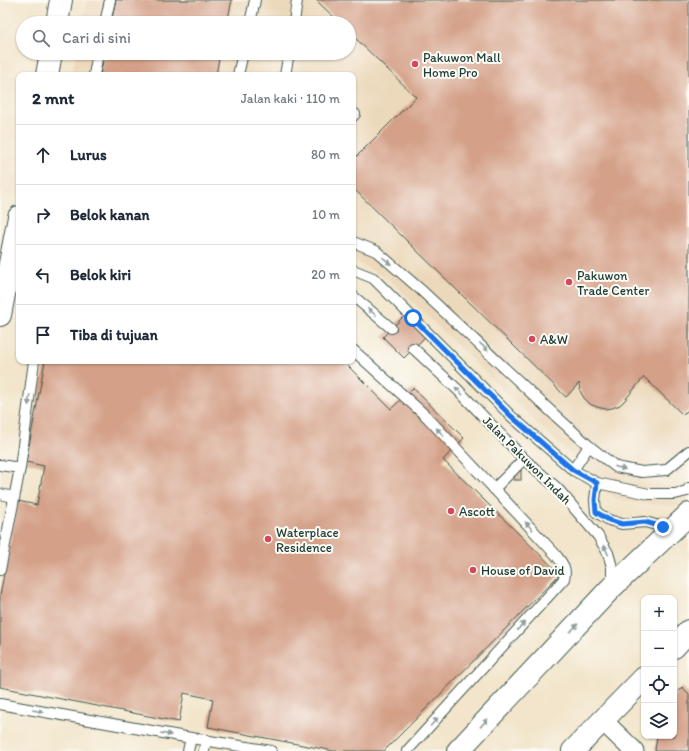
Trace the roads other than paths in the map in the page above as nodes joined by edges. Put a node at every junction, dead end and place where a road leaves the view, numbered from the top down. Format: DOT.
graph roads {
  1 [pos="61,0"];
  2 [pos="110,0"];
  3 [pos="255,0"];
  4 [pos="297,0"];
  5 [pos="58,16"];
  6 [pos="107,16"];
  7 [pos="252,16"];
  8 [pos="295,16"];
  9 [pos="50,60"];
  10 [pos="97,60"];
  11 [pos="241,60"];
  12 [pos="288,60"];
  13 [pos="48,72"];
  14 [pos="95,72"];
  15 [pos="239,72"];
  16 [pos="286,72"];
  17 [pos="16,232"];
  18 [pos="356,243"];
  19 [pos="356,271"];
  20 [pos="356,299"];
  21 [pos="0,315"];
  22 [pos="391,328"];
  23 [pos="413,348"];
  24 [pos="356,353"];
  25 [pos="34,364"];
  26 [pos="589,446"];
  27 [pos="688,453"];
  28 [pos="524,459"];
  29 [pos="0,465"];
  30 [pos="20,468"];
  31 [pos="573,470"];
  32 [pos="597,483"];
  33 [pos="689,488"];
  34 [pos="494,489"];
  35 [pos="0,494"];
  36 [pos="14,497"];
  37 [pos="689,514"];
  38 [pos="670,532"];
  39 [pos="0,570"];
  40 [pos="612,587"];
  41 [pos="689,631"];
  42 [pos="677,644"];
  43 [pos="641,681"];
  44 [pos="0,704"];
  45 [pos="603,720"];
  46 [pos="191,738"];
  47 [pos="206,740"];
  48 [pos="578,749"];
  49 [pos="188,751"];
  50 [pos="204,751"];
  51 [pos="271,751"];
  52 [pos="407,751"];
  53 [pos="458,751"];
  54 [pos="634,751"];
  1 -- 5 [label="street"];
  2 -- 6 [label="lane"];
  3 -- 7 [label="lane"];
  4 -- 8 [label="lane"];
  9 -- 13 [label="street"];
  10 -- 14 [label="lane"];
  11 -- 15 [label="lane"];
  12 -- 16 [label="lane"];
  17 -- 21 [label="street"];
  18 -- 26 [label="lane, one-way"];
  19 -- 31 [label="lane"];
  22 -- 20 [label="lane, one-way"];
  28 -- 23 [label="lane, Jalan Pakuwon Indah, one-way"];
  34 -- 24 [label="lane, one-way"];
  25 -- 30 [label="lane, one-way"];
  26 -- 27 [label="lane, one-way"];
  26 -- 31 [label="lane"];
  28 -- 34 [label="lane"];
  40 -- 28 [label="lane, Jalan Pakuwon Indah, one-way"];
  29 -- 30 [label="lane"];
  30 -- 36 [label="lane"];
  31 -- 32 [label="lane"];
  32 -- 33 [label="lane"];
  32 -- 38 [label="lane"];
  52 -- 34 [label="lane, one-way"];
  35 -- 36 [label="lane"];
  36 -- 39 [label="lane"];
  37 -- 38 [label="street"];
  38 -- 40 [label="street"];
  53 -- 40 [label="street, one-way"];
  41 -- 42 [label="street"];
  43 -- 45 [label="street"];
  44 -- 46 [label="lane, one-way"];
  45 -- 48 [label="street"];
  45 -- 54 [label="street"];
  46 -- 47 [label="lane"];
  46 -- 49 [label="lane"];
  47 -- 50 [label="lane"];
  47 -- 51 [label="lane"];
}
